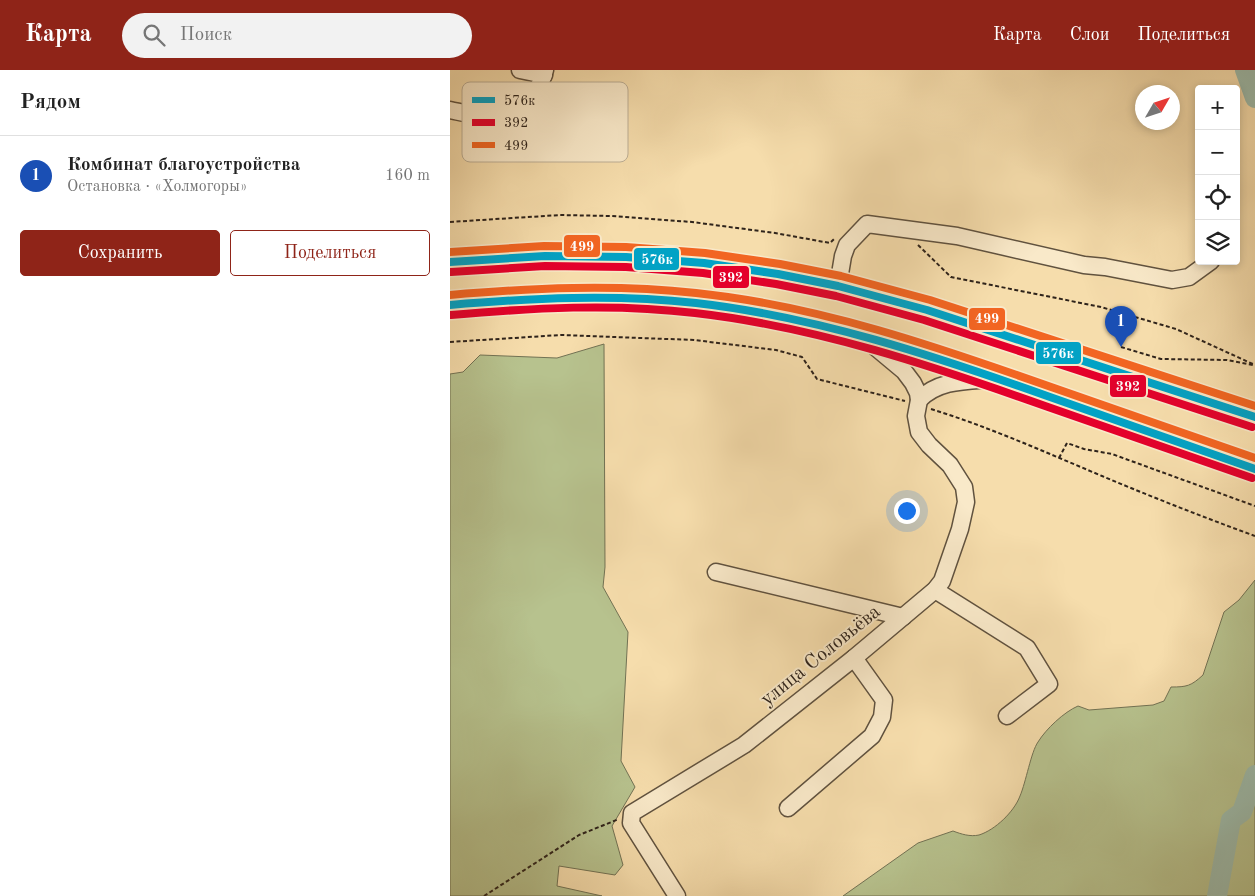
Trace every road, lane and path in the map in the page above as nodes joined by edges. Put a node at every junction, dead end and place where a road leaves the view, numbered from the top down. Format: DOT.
graph roads {
  1 [pos="520,70"];
  2 [pos="544,72"];
  3 [pos="450,222"];
  4 [pos="838,235"];
  5 [pos="916,244"];
  6 [pos="450,262"];
  7 [pos="1206,265"];
  8 [pos="838,286"];
  9 [pos="450,305"];
  10 [pos="860,335"];
  11 [pos="450,342"];
  12 [pos="1121,347"];
  13 [pos="1255,365"];
  14 [pos="999,378"];
  15 [pos="919,403"];
  16 [pos="1255,417"];
  17 [pos="1059,458"];
  18 [pos="1255,469"];
  19 [pos="1255,506"];
  20 [pos="1255,536"];
  21 [pos="716,572"];
  22 [pos="935,590"];
  23 [pos="903,616"];
  24 [pos="854,658"];
  25 [pos="1007,716"];
  26 [pos="788,808"];
  27 [pos="632,813"];
  28 [pos="484,896"];
  29 [pos="677,896"];
  1 -- 2 [label="street"];
  3 -- 4 [label="path"];
  5 -- 13 [label="path"];
  6 -- 8 [label="highway"];
  7 -- 8 [label="street"];
  8 -- 16 [label="highway"];
  9 -- 10 [label="highway"];
  10 -- 14 [label="highway"];
  10 -- 15 [label="street, улица Соловьёва"];
  11 -- 15 [label="path"];
  12 -- 13 [label="path"];
  14 -- 15 [label="street"];
  14 -- 18 [label="highway"];
  15 -- 17 [label="path"];
  15 -- 22 [label="street, улица Соловьёва"];
  17 -- 19 [label="path"];
  17 -- 20 [label="path"];
  21 -- 23 [label="street"];
  22 -- 23 [label="street, улица Соловьёва"];
  22 -- 25 [label="street"];
  23 -- 24 [label="street, улица Соловьёва"];
  24 -- 26 [label="street"];
  24 -- 27 [label="street, улица Соловьёва"];
  27 -- 28 [label="path"];
  27 -- 29 [label="street"];
}
